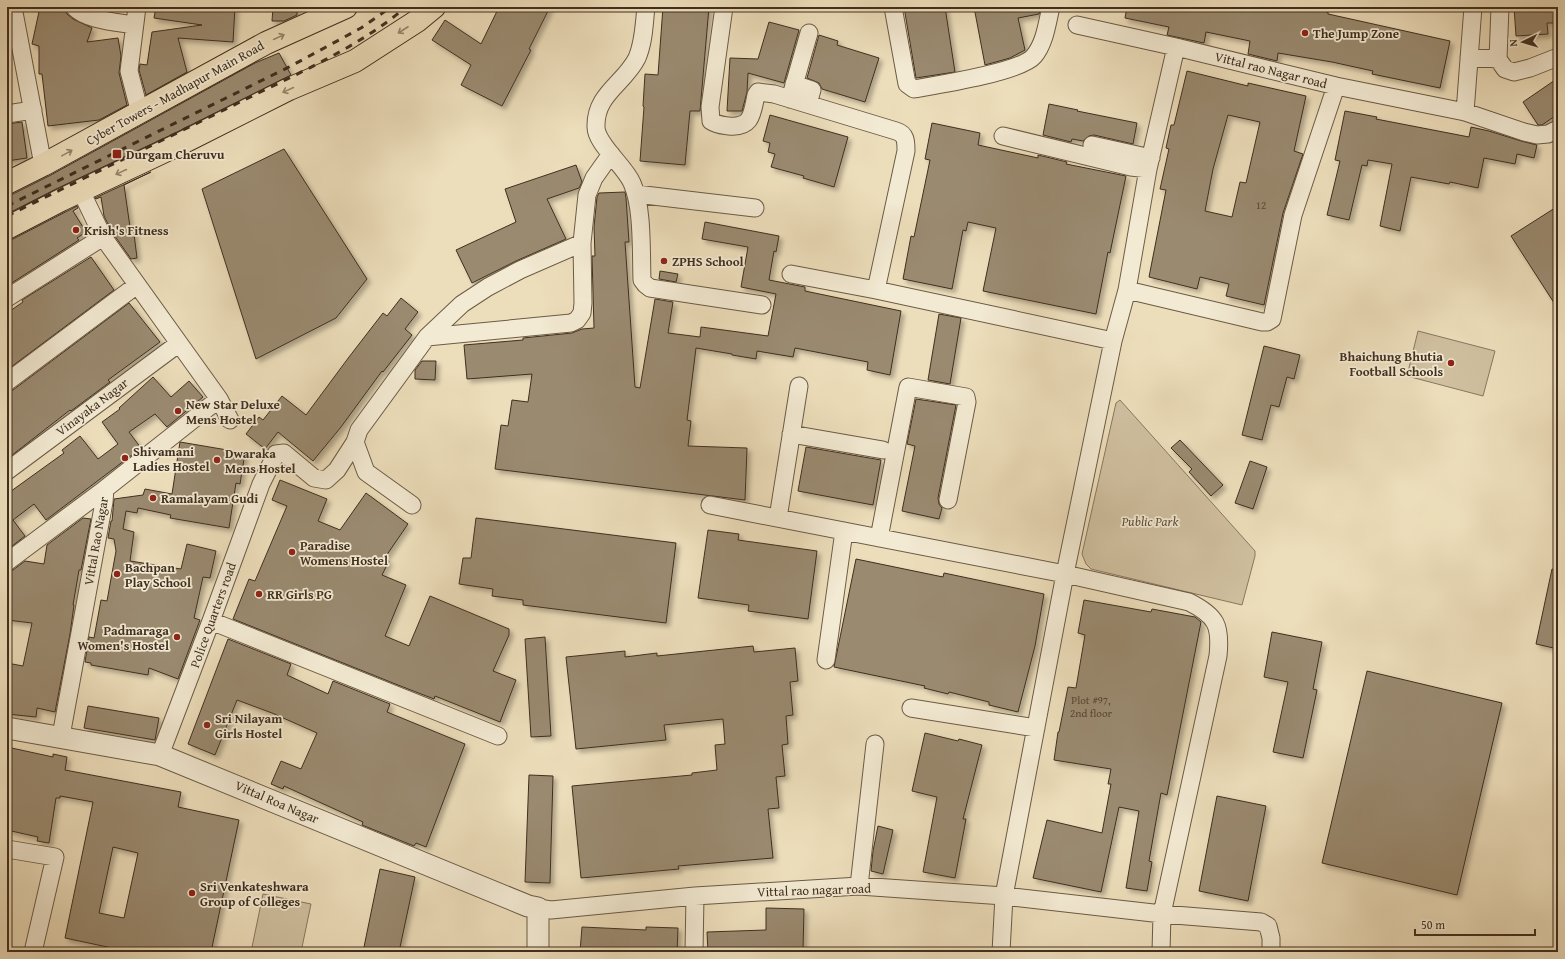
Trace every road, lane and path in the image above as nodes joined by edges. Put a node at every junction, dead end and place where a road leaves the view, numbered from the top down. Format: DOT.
graph roads {
  1 [pos="13,7"];
  2 [pos="74,7"];
  3 [pos="137,7"];
  4 [pos="346,7"];
  5 [pos="434,7"];
  6 [pos="646,7"];
  7 [pos="724,7"];
  8 [pos="893,7"];
  9 [pos="1051,7"];
  10 [pos="1473,7"];
  11 [pos="1500,7"];
  12 [pos="133,25"];
  13 [pos="1077,25"];
  14 [pos="805,32"];
  15 [pos="13,39"];
  16 [pos="1176,47"];
  17 [pos="1469,57"];
  18 [pos="1558,57"];
  19 [pos="1498,59"];
  20 [pos="1336,86"];
  21 [pos="789,93"];
  22 [pos="33,110"];
  23 [pos="1465,112"];
  24 [pos="140,113"];
  25 [pos="7,114"];
  26 [pos="1558,129"];
  27 [pos="1003,136"];
  28 [pos="1078,142"];
  29 [pos="610,154"];
  30 [pos="1149,164"];
  31 [pos="43,166"];
  32 [pos="7,183"];
  33 [pos="81,191"];
  34 [pos="636,194"];
  35 [pos="755,208"];
  36 [pos="7,228"];
  37 [pos="102,237"];
  38 [pos="582,243"];
  39 [pos="791,274"];
  40 [pos="137,285"];
  41 [pos="876,290"];
  42 [pos="1127,290"];
  43 [pos="7,298"];
  44 [pos="762,305"];
  45 [pos="427,337"];
  46 [pos="1113,341"];
  47 [pos="178,344"];
  48 [pos="7,382"];
  49 [pos="799,386"];
  50 [pos="219,399"];
  51 [pos="230,420"];
  52 [pos="791,434"];
  53 [pos="355,442"];
  54 [pos="883,450"];
  55 [pos="7,471"];
  56 [pos="105,489"];
  57 [pos="948,500"];
  58 [pos="412,505"];
  59 [pos="710,505"];
  60 [pos="778,518"];
  61 [pos="844,531"];
  62 [pos="879,538"];
  63 [pos="7,562"];
  64 [pos="1065,574"];
  65 [pos="211,621"];
  66 [pos="826,660"];
  67 [pos="912,708"];
  68 [pos="7,728"];
  69 [pos="1036,728"];
  70 [pos="60,736"];
  71 [pos="498,736"];
  72 [pos="875,744"];
  73 [pos="160,754"];
  74 [pos="7,849"];
  75 [pos="860,886"];
  76 [pos="695,896"];
  77 [pos="1004,896"];
  78 [pos="538,908"];
  79 [pos="1162,914"];
  80 [pos="33,952"];
  81 [pos="538,952"];
  82 [pos="694,952"];
  83 [pos="1001,952"];
  84 [pos="1161,952"];
  85 [pos="1271,952"];
  1 -- 15 [label="street"];
  2 -- 12 [label="street"];
  3 -- 12 [label="street"];
  24 -- 4 [label="main road, Cyber Towers - Madhapur Main Road, one-way"];
  5 -- 33 [label="main road, one-way"];
  6 -- 29 [label="street"];
  7 -- 21 [label="street"];
  8 -- 9 [label="street"];
  10 -- 17 [label="street"];
  11 -- 19 [label="street"];
  12 -- 24 [label="street"];
  13 -- 16 [label="street, Vittal rao Nagar road"];
  14 -- 21 [label="street"];
  15 -- 22 [label="street"];
  16 -- 20 [label="street, Vittal rao Nagar road"];
  16 -- 30 [label="street"];
  17 -- 19 [label="street"];
  17 -- 23 [label="street"];
  18 -- 19 [label="street"];
  20 -- 23 [label="street, Vittal rao Nagar road"];
  20 -- 42 [label="street"];
  21 -- 41 [label="street"];
  22 -- 25 [label="street"];
  22 -- 31 [label="street"];
  23 -- 26 [label="street, Vittal rao Nagar road"];
  31 -- 24 [label="main road, Cyber Towers - Madhapur Main Road, one-way"];
  27 -- 30 [label="street"];
  28 -- 30 [label="street"];
  29 -- 34 [label="street"];
  29 -- 38 [label="street"];
  30 -- 42 [label="street"];
  31 -- 32 [label="main road, Cyber Towers - Madhapur Main Road"];
  33 -- 36 [label="main road"];
  33 -- 37 [label="street"];
  34 -- 35 [label="street"];
  34 -- 44 [label="street"];
  37 -- 40 [label="street"];
  37 -- 43 [label="street"];
  38 -- 45 [label="street"];
  38 -- 45 [label="street"];
  39 -- 41 [label="street"];
  40 -- 47 [label="street"];
  40 -- 48 [label="street"];
  41 -- 46 [label="street"];
  42 -- 46 [label="street"];
  45 -- 53 [label="street"];
  46 -- 64 [label="street"];
  47 -- 50 [label="street"];
  47 -- 55 [label="street, Vinayaka Nagar"];
  49 -- 52 [label="street"];
  50 -- 51 [label="street"];
  50 -- 56 [label="street, Vittal Rao Nagar"];
  52 -- 54 [label="street"];
  52 -- 60 [label="street"];
  53 -- 58 [label="street"];
  53 -- 65 [label="street, Police Quarters road"];
  56 -- 63 [label="street"];
  56 -- 70 [label="street, Vittal Rao Nagar"];
  57 -- 62 [label="street"];
  59 -- 60 [label="street"];
  60 -- 61 [label="street"];
  61 -- 62 [label="street"];
  61 -- 66 [label="street"];
  62 -- 64 [label="street"];
  64 -- 69 [label="street"];
  64 -- 79 [label="street"];
  65 -- 71 [label="street"];
  65 -- 73 [label="street, Police Quarters road"];
  67 -- 69 [label="street"];
  68 -- 70 [label="street, Vittal Roa Nagar"];
  69 -- 77 [label="street"];
  70 -- 73 [label="street, Vittal Roa Nagar"];
  72 -- 75 [label="street"];
  73 -- 78 [label="street, Vittal Roa Nagar"];
  74 -- 80 [label="street"];
  75 -- 76 [label="street, Vittal rao nagar road"];
  75 -- 77 [label="street, Vittal rao nagar road"];
  76 -- 78 [label="street, Vittal rao nagar road"];
  76 -- 82 [label="street"];
  77 -- 79 [label="street, Vittal rao nagar road"];
  77 -- 83 [label="street"];
  78 -- 81 [label="street"];
  79 -- 84 [label="street"];
  79 -- 85 [label="street, Vittal rao nagar road"];
}
